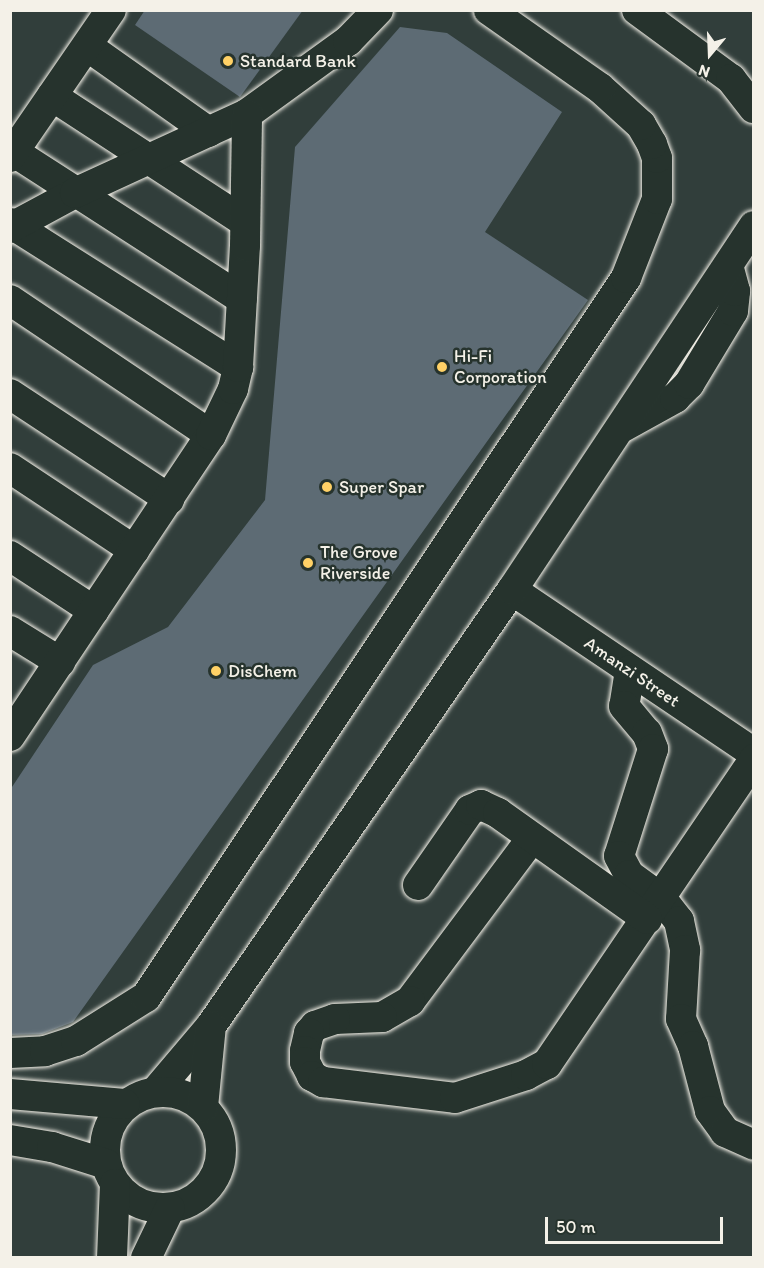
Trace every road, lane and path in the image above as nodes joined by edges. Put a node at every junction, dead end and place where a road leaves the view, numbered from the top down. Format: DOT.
graph roads {
  1 [pos="111,10"];
  2 [pos="378,10"];
  3 [pos="489,10"];
  4 [pos="637,10"];
  5 [pos="87,46"];
  6 [pos="742,81"];
  7 [pos="52,96"];
  8 [pos="753,108"];
  9 [pos="247,114"];
  10 [pos="209,132"];
  11 [pos="12,154"];
  12 [pos="147,161"];
  13 [pos="75,193"];
  14 [pos="245,222"];
  15 [pos="12,225"];
  16 [pos="752,233"];
  17 [pos="242,299"];
  18 [pos="10,300"];
  19 [pos="238,367"];
  20 [pos="10,394"];
  21 [pos="212,435"];
  22 [pos="10,468"];
  23 [pos="169,499"];
  24 [pos="134,550"];
  25 [pos="10,556"];
  26 [pos="512,591"];
  27 [pos="94,611"];
  28 [pos="10,631"];
  29 [pos="60,662"];
  30 [pos="630,670"];
  31 [pos="15,720"];
  32 [pos="753,753"];
  33 [pos="753,759"];
  34 [pos="532,838"];
  35 [pos="418,885"];
  36 [pos="654,909"];
  37 [pos="211,1026"];
  38 [pos="10,1053"];
  39 [pos="156,1091"];
  40 [pos="10,1094"];
  41 [pos="125,1104"];
  42 [pos="203,1107"];
  43 [pos="10,1140"];
  44 [pos="753,1145"];
  45 [pos="110,1174"];
  46 [pos="170,1208"];
  47 [pos="112,1257"];
  48 [pos="146,1257"];
  1 -- 5 [label="street"];
  2 -- 9 [label="street"];
  3 -- 38 [label="street"];
  4 -- 6 [label="street"];
  5 -- 7 [label="street"];
  5 -- 10 [label="street"];
  6 -- 8 [label="street"];
  7 -- 11 [label="street"];
  7 -- 12 [label="street"];
  9 -- 10 [label="street"];
  9 -- 14 [label="street"];
  10 -- 12 [label="street"];
  11 -- 13 [label="street"];
  12 -- 13 [label="street"];
  12 -- 14 [label="street"];
  13 -- 15 [label="street"];
  13 -- 17 [label="street"];
  14 -- 17 [label="street"];
  15 -- 19 [label="street"];
  16 -- 26 [label="street"];
  17 -- 19 [label="street"];
  18 -- 21 [label="street"];
  19 -- 21 [label="street"];
  20 -- 23 [label="street"];
  21 -- 23 [label="street"];
  22 -- 24 [label="street"];
  23 -- 24 [label="street"];
  24 -- 27 [label="street"];
  25 -- 27 [label="street"];
  26 -- 30 [label="street, Amanzi Street"];
  26 -- 37 [label="street"];
  27 -- 29 [label="street"];
  28 -- 29 [label="street"];
  29 -- 31 [label="street"];
  30 -- 32 [label="street, Amanzi Street"];
  30 -- 36 [label="street"];
  33 -- 36 [label="street"];
  34 -- 35 [label="street"];
  34 -- 36 [label="street"];
  34 -- 36 [label="street"];
  36 -- 44 [label="street"];
  37 -- 39 [label="street"];
  37 -- 42 [label="street"];
  39 -- 41 [label="street"];
  39 -- 42 [label="street"];
  40 -- 41 [label="street"];
  41 -- 45 [label="street"];
  42 -- 46 [label="street"];
  43 -- 45 [label="street"];
  45 -- 46 [label="street"];
  45 -- 47 [label="street"];
  46 -- 48 [label="street"];
}
